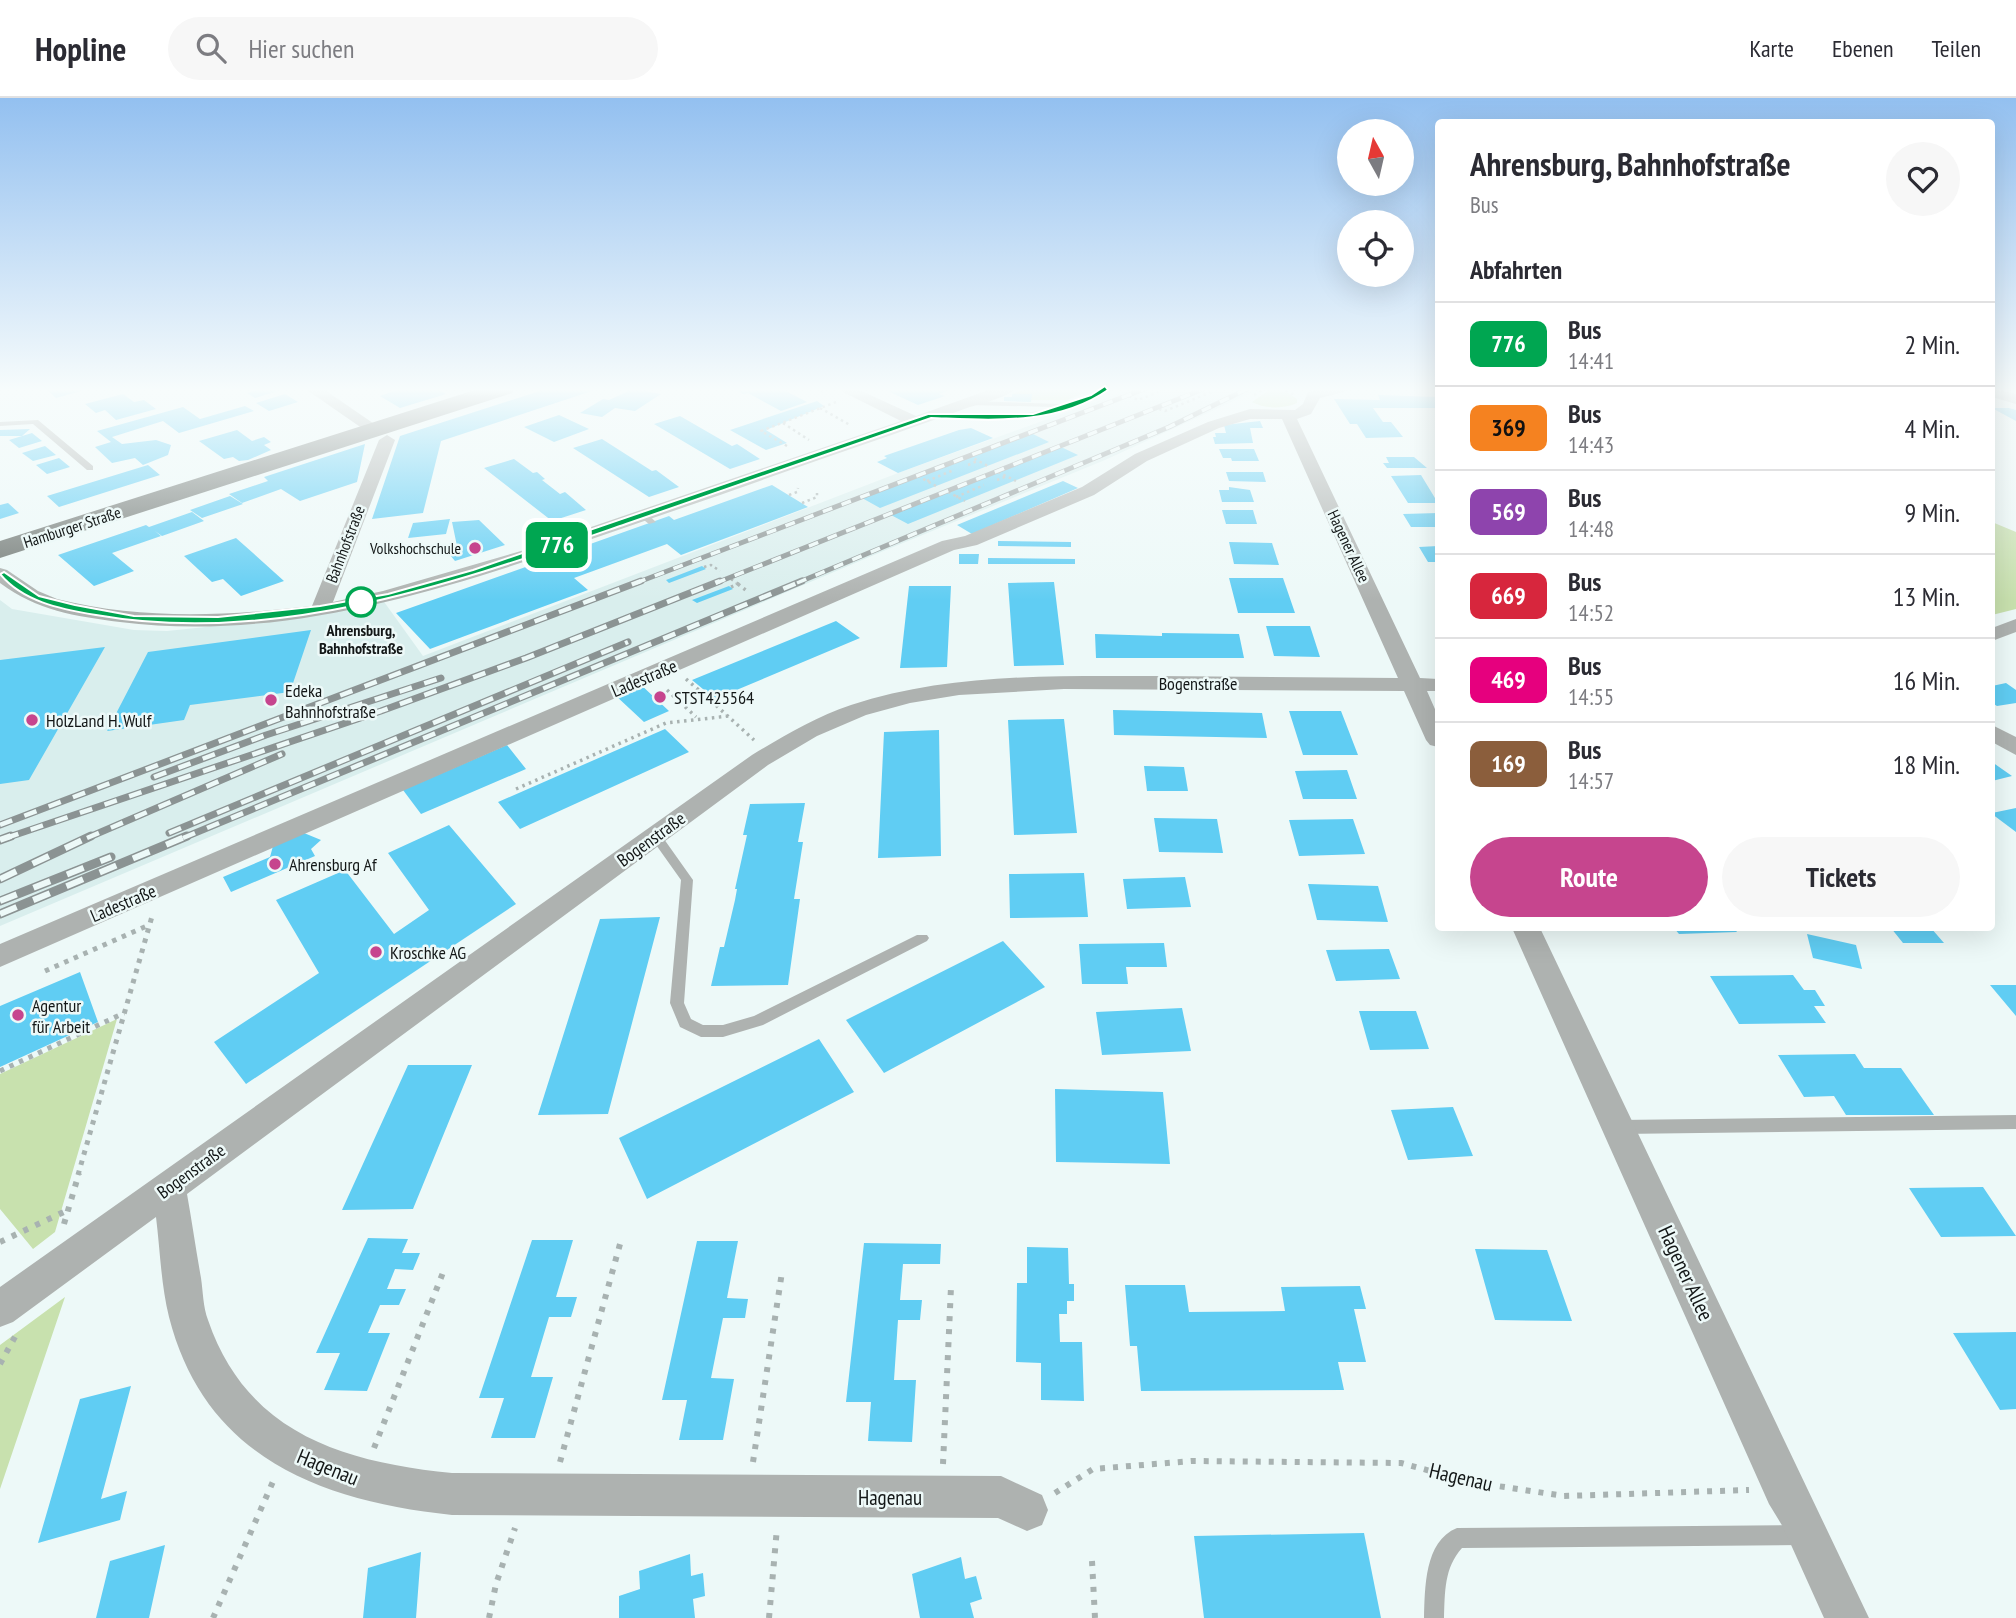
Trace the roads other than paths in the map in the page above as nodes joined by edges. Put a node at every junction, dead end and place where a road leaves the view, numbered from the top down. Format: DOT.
graph roads {
  1 [pos="79,459"];
  2 [pos="302,459"];
  3 [pos="373,459"];
  4 [pos="812,459"];
  5 [pos="1140,459"];
  6 [pos="1310,459"];
  7 [pos="90,468"];
  8 [pos="0,550"];
  9 [pos="0,574"];
  10 [pos="320,610"];
  11 [pos="2016,625"];
  12 [pos="1995,634"];
  13 [pos="1425,684"];
  14 [pos="1435,727"];
  15 [pos="1995,734"];
  16 [pos="2016,748"];
  17 [pos="655,835"];
  18 [pos="1527,931"];
  19 [pos="922,938"];
  20 [pos="0,956"];
  21 [pos="2016,1122"];
  22 [pos="1619,1127"];
  23 [pos="169,1187"];
  24 [pos="0,1309"];
  25 [pos="1027,1510"];
  26 [pos="1809,1535"];
  27 [pos="1434,1618"];
  28 [pos="1847,1618"];
  1 -- 7 [label="lane"];
  2 -- 8 [label="main road, Hamburger Straße"];
  3 -- 10 [label="street, Bahnhofstraße"];
  4 -- 10 [label="street, Bahnhofstraße"];
  5 -- 20 [label="street, Ladestraße"];
  6 -- 13 [label="street, Hagener Allee"];
  9 -- 10 [label="street, Bahnhofstraße"];
  11 -- 12 [label="street"];
  13 -- 14 [label="street, Hagener Allee"];
  13 -- 17 [label="street, Bogenstraße"];
  15 -- 16 [label="street"];
  17 -- 19 [label="lane"];
  17 -- 23 [label="street, Bogenstraße"];
  18 -- 22 [label="street, Hagener Allee"];
  21 -- 22 [label="lane"];
  22 -- 26 [label="street, Hagener Allee"];
  23 -- 24 [label="street, Bogenstraße"];
  23 -- 25 [label="street, Hagenau"];
  26 -- 27 [label="lane"];
  26 -- 28 [label="street, Hagener Allee"];
}
